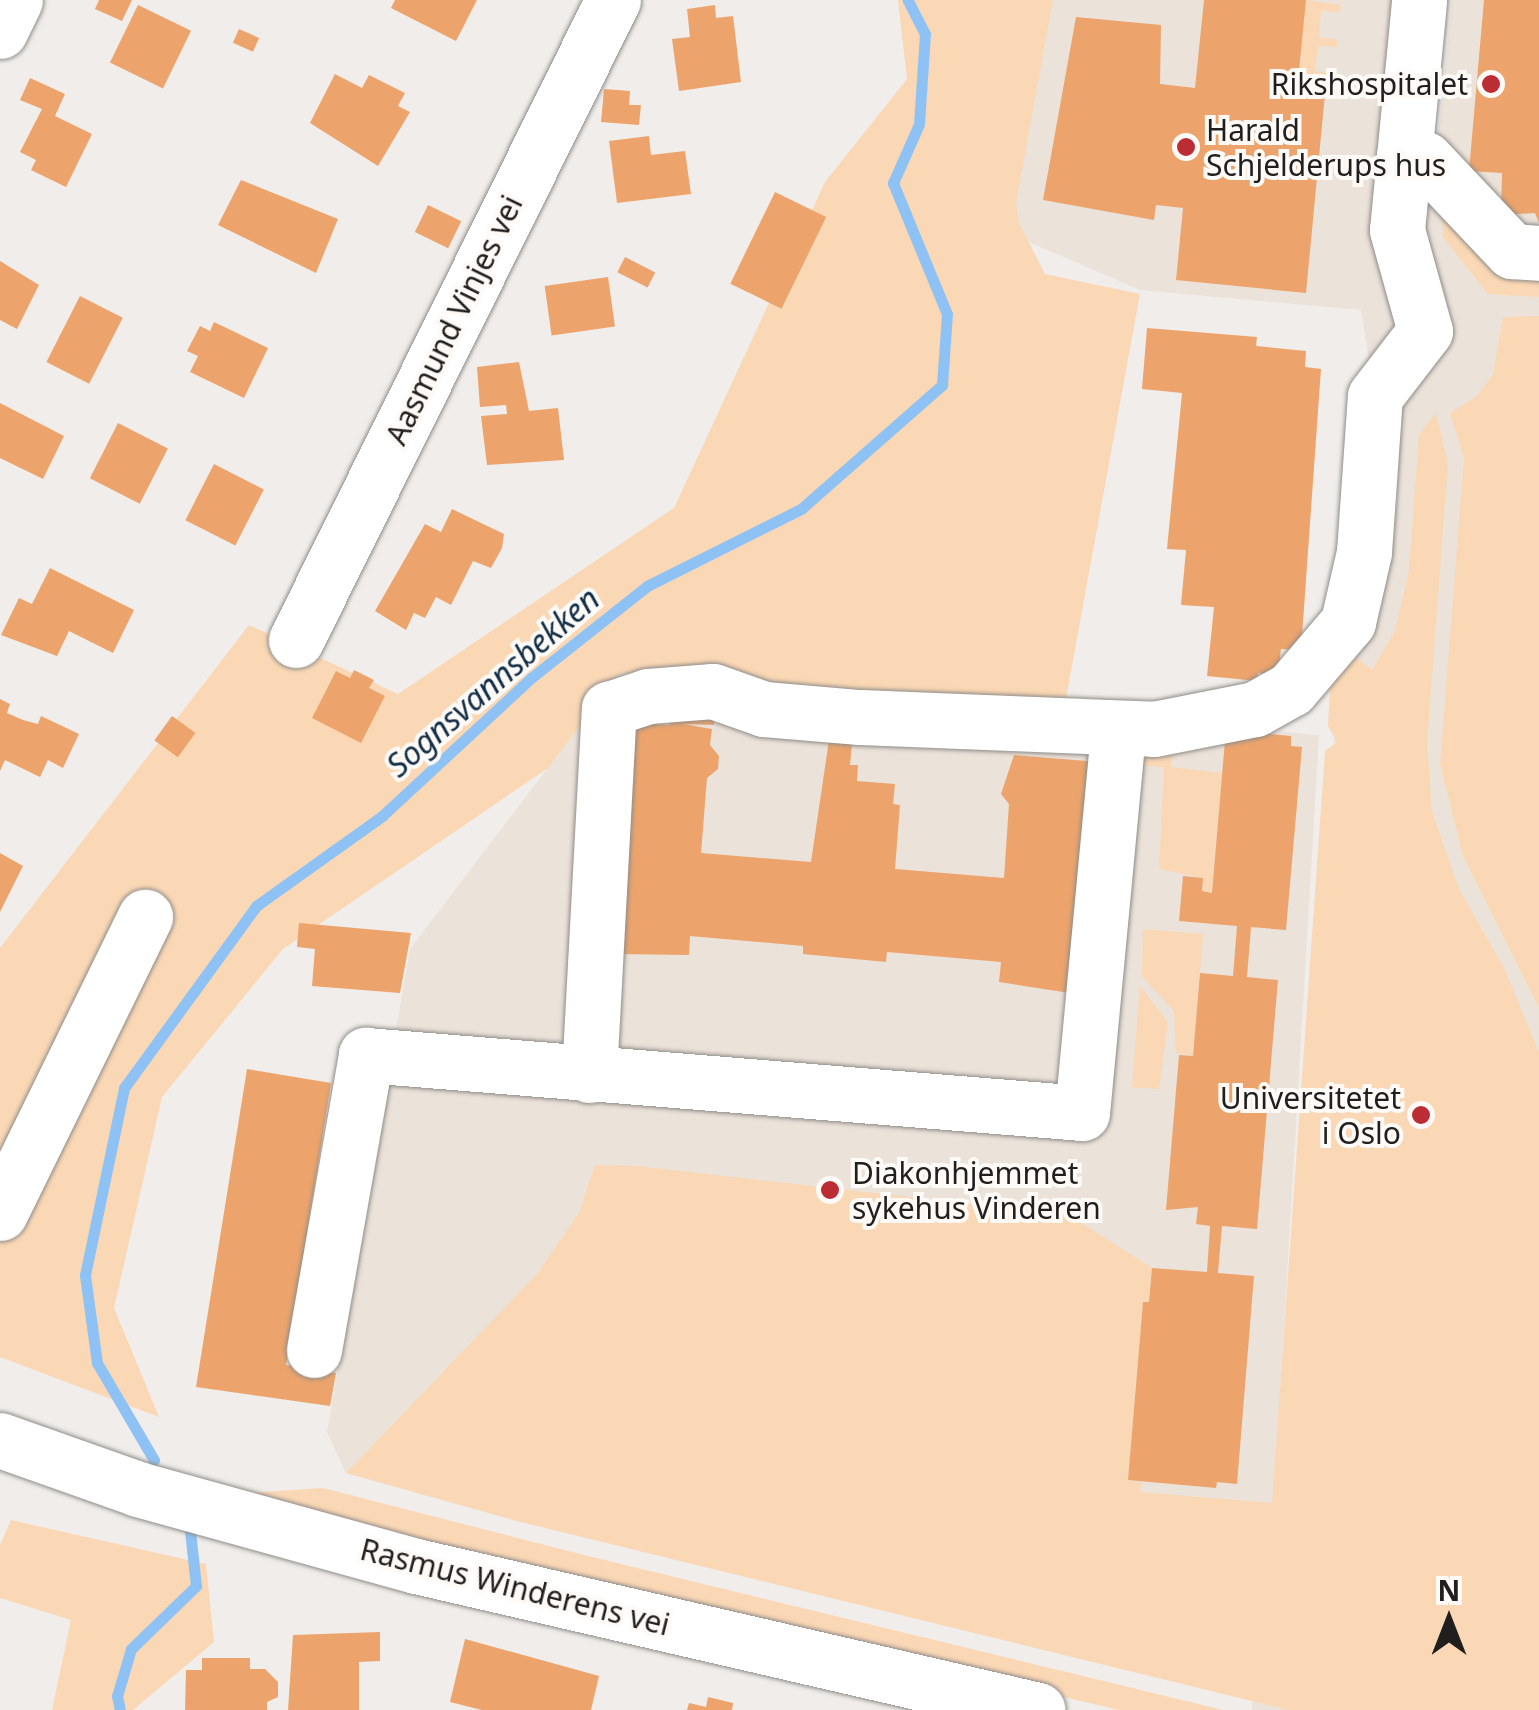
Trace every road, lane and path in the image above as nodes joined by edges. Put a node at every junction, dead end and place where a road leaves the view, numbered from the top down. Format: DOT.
graph roads {
  1 [pos="15,0"];
  2 [pos="613,0"];
  3 [pos="1419,0"];
  4 [pos="0,31"];
  5 [pos="1404,155"];
  6 [pos="1539,253"];
  7 [pos="296,640"];
  8 [pos="1118,732"];
  9 [pos="145,917"];
  10 [pos="589,1074"];
  11 [pos="0,1213"];
  12 [pos="314,1350"];
  13 [pos="0,1440"];
  14 [pos="1038,1710"];
  1 -- 4 [label="street"];
  2 -- 7 [label="street, Aasmund Vinjes vei"];
  3 -- 5 [label="street"];
  5 -- 6 [label="street"];
  5 -- 8 [label="street"];
  8 -- 10 [label="street"];
  8 -- 10 [label="street"];
  9 -- 11 [label="street"];
  10 -- 12 [label="street"];
  13 -- 14 [label="street, Rasmus Winderens vei"];
}
